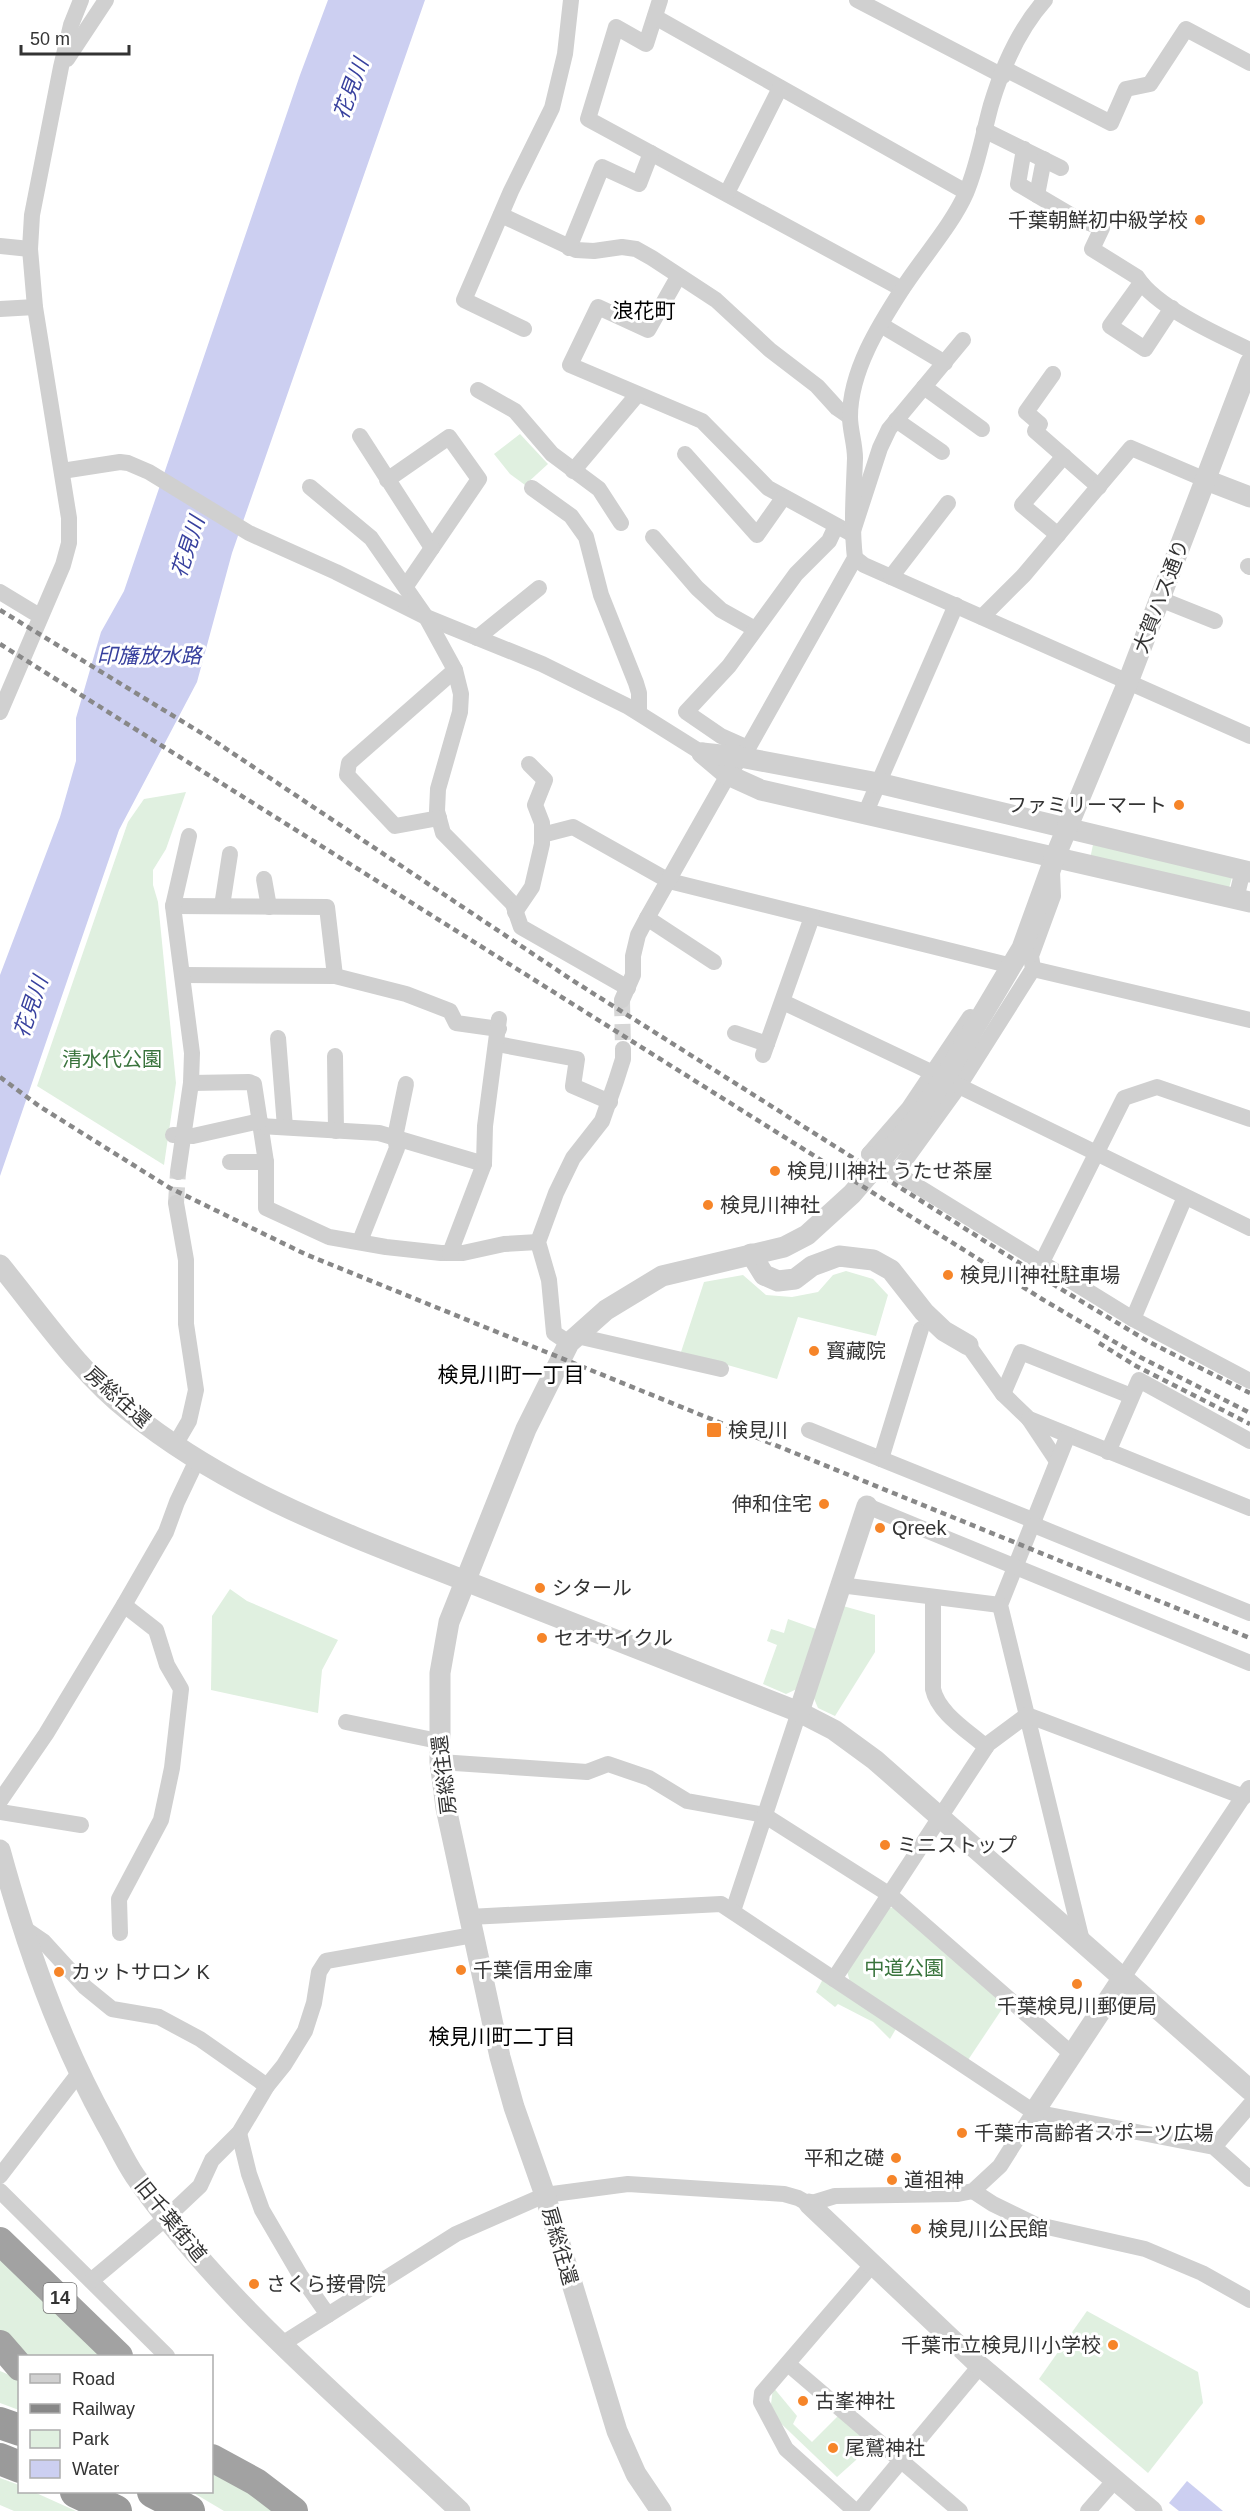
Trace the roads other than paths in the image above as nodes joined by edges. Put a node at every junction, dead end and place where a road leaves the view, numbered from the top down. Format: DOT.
graph roads {
  1 [pos="81,0"];
  2 [pos="106,0"];
  3 [pos="571,0"];
  4 [pos="660,0"];
  5 [pos="857,0"];
  6 [pos="1037,3"];
  7 [pos="655,17"];
  8 [pos="1250,63"];
  9 [pos="61,67"];
  10 [pos="1004,72"];
  11 [pos="780,88"];
  12 [pos="984,130"];
  13 [pos="1024,149"];
  14 [pos="651,153"];
  15 [pos="1044,159"];
  16 [pos="1061,168"];
  17 [pos="966,192"];
  18 [pos="727,193"];
  19 [pos="1037,195"];
  20 [pos="501,215"];
  21 [pos="0,246"];
  22 [pos="569,248"];
  23 [pos="30,249"];
  24 [pos="678,277"];
  25 [pos="1141,283"];
  26 [pos="902,289"];
  27 [pos="34,307"];
  28 [pos="1172,308"];
  29 [pos="0,309"];
  30 [pos="881,325"];
  31 [pos="524,329"];
  32 [pos="963,340"];
  33 [pos="1250,350"];
  34 [pos="945,363"];
  35 [pos="1250,363"];
  36 [pos="1053,374"];
  37 [pos="924,387"];
  38 [pos="478,390"];
  39 [pos="637,395"];
  40 [pos="850,417"];
  41 [pos="896,420"];
  42 [pos="982,429"];
  43 [pos="360,436"];
  44 [pos="942,452"];
  45 [pos="685,454"];
  46 [pos="1064,456"];
  47 [pos="62,471"];
  48 [pos="573,471"];
  49 [pos="387,480"];
  50 [pos="1206,480"];
  51 [pos="310,487"];
  52 [pos="1099,487"];
  53 [pos="532,488"];
  54 [pos="1250,497"];
  55 [pos="783,498"];
  56 [pos="948,503"];
  57 [pos="621,523"];
  58 [pos="836,526"];
  59 [pos="852,534"];
  60 [pos="1058,535"];
  61 [pos="653,537"];
  62 [pos="432,548"];
  63 [pos="855,558"];
  64 [pos="891,577"];
  65 [pos="406,586"];
  66 [pos="539,588"];
  67 [pos="0,592"];
  68 [pos="1160,599"];
  69 [pos="956,604"];
  70 [pos="33,612"];
  71 [pos="982,617"];
  72 [pos="426,618"];
  73 [pos="1215,621"];
  74 [pos="755,630"];
  75 [pos="477,638"];
  76 [pos="455,670"];
  77 [pos="1128,682"];
  78 [pos="0,712"];
  79 [pos="639,712"];
  80 [pos="1250,735"];
  81 [pos="702,753"];
  82 [pos="744,753"];
  83 [pos="529,764"];
  84 [pos="728,776"];
  85 [pos="878,783"];
  86 [pos="865,814"];
  87 [pos="439,818"];
  88 [pos="1069,828"];
  89 [pos="542,835"];
  90 [pos="189,836"];
  91 [pos="230,854"];
  92 [pos="1053,864"];
  93 [pos="1247,871"];
  94 [pos="264,879"];
  95 [pos="669,881"];
  96 [pos="1243,901"];
  97 [pos="173,906"];
  98 [pos="222,906"];
  99 [pos="268,907"];
  100 [pos="516,912"];
  101 [pos="812,917"];
  102 [pos="647,918"];
  103 [pos="714,962"];
  104 [pos="1004,964"];
  105 [pos="1034,969"];
  106 [pos="183,975"];
  107 [pos="335,976"];
  108 [pos="783,1002"];
  109 [pos="1250,1020"];
  110 [pos="498,1031"];
  111 [pos="735,1033"];
  112 [pos="278,1038"];
  113 [pos="622,1049"];
  114 [pos="335,1056"];
  115 [pos="933,1072"];
  116 [pos="191,1083"];
  117 [pos="406,1084"];
  118 [pos="959,1086"];
  119 [pos="610,1102"];
  120 [pos="1250,1119"];
  121 [pos="260,1123"];
  122 [pos="285,1127"];
  123 [pos="336,1131"];
  124 [pos="178,1135"];
  125 [pos="395,1137"];
  126 [pos="1096,1153"];
  127 [pos="230,1162"];
  128 [pos="266,1162"];
  129 [pos="484,1164"];
  130 [pos="178,1172"];
  131 [pos="896,1173"];
  132 [pos="1185,1197"];
  133 [pos="176,1203"];
  134 [pos="1250,1228"];
  135 [pos="360,1241"];
  136 [pos="538,1242"];
  137 [pos="450,1253"];
  138 [pos="751,1254"];
  139 [pos="1042,1262"];
  140 [pos="0,1265"];
  141 [pos="1133,1319"];
  142 [pos="921,1329"];
  143 [pos="573,1340"];
  144 [pos="968,1345"];
  145 [pos="721,1369"];
  146 [pos="1250,1382"];
  147 [pos="1003,1394"];
  148 [pos="1131,1396"];
  149 [pos="1029,1419"];
  150 [pos="809,1430"];
  151 [pos="1068,1435"];
  152 [pos="1250,1441"];
  153 [pos="175,1445"];
  154 [pos="1108,1452"];
  155 [pos="881,1459"];
  156 [pos="197,1460"];
  157 [pos="1057,1461"];
  158 [pos="867,1506"];
  159 [pos="1250,1508"];
  160 [pos="1034,1523"];
  161 [pos="1015,1568"];
  162 [pos="465,1580"];
  163 [pos="840,1585"];
  164 [pos="933,1597"];
  165 [pos="124,1605"];
  166 [pos="1000,1605"];
  167 [pos="1250,1613"];
  168 [pos="1250,1663"];
  169 [pos="799,1712"];
  170 [pos="1027,1714"];
  171 [pos="346,1722"];
  172 [pos="438,1741"];
  173 [pos="986,1747"];
  174 [pos="440,1762"];
  175 [pos="1247,1792"];
  176 [pos="0,1801"];
  177 [pos="0,1812"];
  178 [pos="764,1815"];
  179 [pos="940,1818"];
  180 [pos="81,1825"];
  181 [pos="0,1850"];
  182 [pos="890,1895"];
  183 [pos="733,1911"];
  184 [pos="21,1926"];
  185 [pos="471,1926"];
  186 [pos="120,1934"];
  187 [pos="1082,1941"];
  188 [pos="834,1979"];
  189 [pos="1122,1979"];
  190 [pos="1072,2055"];
  191 [pos="79,2073"];
  192 [pos="267,2086"];
  193 [pos="1250,2090"];
  194 [pos="1250,2104"];
  195 [pos="1034,2112"];
  196 [pos="239,2133"];
  197 [pos="1214,2147"];
  198 [pos="0,2176"];
  199 [pos="1250,2179"];
  200 [pos="0,2191"];
  201 [pos="973,2191"];
  202 [pos="545,2196"];
  203 [pos="809,2204"];
  204 [pos="166,2218"];
  205 [pos="0,2241"];
  206 [pos="872,2265"];
  207 [pos="92,2280"];
  208 [pos="1250,2300"];
  209 [pos="328,2315"];
  210 [pos="0,2344"];
  211 [pos="282,2344"];
  212 [pos="118,2355"];
  213 [pos="166,2355"];
  214 [pos="0,2362"];
  215 [pos="788,2364"];
  216 [pos="18,2366"];
  217 [pos="980,2366"];
  218 [pos="18,2367"];
  219 [pos="0,2423"];
  220 [pos="18,2429"];
  221 [pos="213,2444"];
  222 [pos="0,2459"];
  223 [pos="213,2459"];
  224 [pos="901,2461"];
  225 [pos="18,2466"];
  226 [pos="1115,2480"];
  227 [pos="256,2482"];
  228 [pos="78,2493"];
  229 [pos="108,2493"];
  230 [pos="155,2493"];
  231 [pos="118,2511"];
  232 [pos="189,2511"];
  233 [pos="294,2511"];
  234 [pos="460,2511"];
  235 [pos="661,2511"];
  236 [pos="857,2511"];
  237 [pos="960,2511"];
  238 [pos="1088,2511"];
  239 [pos="1152,2511"];
  1 -- 9 [label="street"];
  2 -- 9 [label="street"];
  3 -- 20 [label="street"];
  4 -- 7 [label="street"];
  5 -- 10 [label="street"];
  6 -- 10 [label="street"];
  7 -- 11 [label="street"];
  7 -- 14 [label="street"];
  8 -- 10 [label="street"];
  9 -- 23 [label="street"];
  10 -- 12 [label="street"];
  11 -- 17 [label="street"];
  11 -- 18 [label="street"];
  12 -- 13 [label="street"];
  12 -- 17 [label="street"];
  13 -- 15 [label="street"];
  13 -- 19 [label="street"];
  14 -- 18 [label="street"];
  14 -- 22 [label="street"];
  15 -- 16 [label="street"];
  15 -- 19 [label="street"];
  17 -- 26 [label="street"];
  18 -- 26 [label="street"];
  19 -- 25 [label="street"];
  20 -- 22 [label="street"];
  20 -- 31 [label="street"];
  21 -- 23 [label="street"];
  22 -- 24 [label="street"];
  23 -- 27 [label="street"];
  24 -- 39 [label="street"];
  24 -- 40 [label="street"];
  25 -- 28 [label="street"];
  25 -- 28 [label="street"];
  26 -- 30 [label="street"];
  27 -- 29 [label="street"];
  27 -- 47 [label="street"];
  28 -- 33 [label="street"];
  30 -- 34 [label="street"];
  30 -- 40 [label="street"];
  32 -- 34 [label="street"];
  34 -- 37 [label="street"];
  35 -- 50 [label="street, 大賀ハス通り"];
  36 -- 46 [label="street"];
  37 -- 41 [label="street"];
  37 -- 42 [label="street"];
  38 -- 48 [label="street"];
  39 -- 48 [label="street"];
  39 -- 55 [label="street"];
  40 -- 59 [label="street"];
  41 -- 44 [label="street"];
  41 -- 59 [label="street"];
  43 -- 49 [label="street"];
  45 -- 55 [label="street"];
  46 -- 52 [label="street"];
  46 -- 60 [label="street"];
  47 -- 72 [label="street"];
  47 -- 78 [label="street"];
  48 -- 57 [label="street"];
  49 -- 62 [label="street"];
  49 -- 62 [label="street"];
  50 -- 52 [label="street"];
  50 -- 54 [label="street"];
  50 -- 68 [label="street, 大賀ハス通り"];
  51 -- 65 [label="street"];
  52 -- 60 [label="street"];
  53 -- 79 [label="street"];
  55 -- 58 [label="street"];
  56 -- 64 [label="street"];
  58 -- 59 [label="street"];
  58 -- 74 [label="street"];
  59 -- 63 [label="street"];
  60 -- 71 [label="street"];
  61 -- 74 [label="street"];
  62 -- 65 [label="street"];
  63 -- 64 [label="street"];
  63 -- 82 [label="street"];
  64 -- 69 [label="street"];
  65 -- 72 [label="street"];
  66 -- 75 [label="street"];
  67 -- 70 [label="street"];
  68 -- 73 [label="street"];
  68 -- 77 [label="street, 大賀ハス通り"];
  69 -- 71 [label="street"];
  69 -- 85 [label="street"];
  71 -- 77 [label="street"];
  72 -- 75 [label="street"];
  72 -- 76 [label="street"];
  74 -- 82 [label="street"];
  75 -- 79 [label="street"];
  76 -- 87 [label="street"];
  76 -- 87 [label="street"];
  77 -- 80 [label="street"];
  77 -- 88 [label="street, 大賀ハス通り"];
  79 -- 81 [label="street"];
  81 -- 82 [label="street"];
  81 -- 84 [label="street"];
  82 -- 84 [label="street"];
  82 -- 85 [label="street"];
  83 -- 89 [label="street"];
  84 -- 86 [label="street"];
  84 -- 95 [label="street"];
  85 -- 86 [label="street"];
  85 -- 88 [label="street"];
  86 -- 92 [label="street"];
  87 -- 100 [label="street"];
  88 -- 92 [label="street, 大賀ハス通り"];
  88 -- 93 [label="street"];
  89 -- 95 [label="street"];
  89 -- 100 [label="street"];
  90 -- 97 [label="street"];
  91 -- 98 [label="street"];
  92 -- 96 [label="street"];
  92 -- 104 [label="street"];
  92 -- 105 [label="street"];
  92 -- 138 [label="street, 大賀ハス通り"];
  93 -- 96 [label="street"];
  94 -- 99 [label="street"];
  95 -- 101 [label="street"];
  95 -- 102 [label="street"];
  97 -- 98 [label="street"];
  97 -- 106 [label="street"];
  98 -- 99 [label="street"];
  99 -- 107 [label="street"];
  100 -- 102 [label="street"];
  101 -- 104 [label="street"];
  101 -- 108 [label="street"];
  102 -- 103 [label="street"];
  104 -- 115 [label="street"];
  105 -- 109 [label="street"];
  105 -- 118 [label="street"];
  106 -- 107 [label="street"];
  106 -- 116 [label="street"];
  107 -- 110 [label="street"];
  108 -- 111 [label="street"];
  108 -- 115 [label="street"];
  110 -- 119 [label="street"];
  110 -- 129 [label="street"];
  112 -- 122 [label="street"];
  113 -- 119 [label="street"];
  114 -- 123 [label="street"];
  115 -- 131 [label="street, bridge"];
  116 -- 121 [label="street"];
  116 -- 124 [label="street"];
  117 -- 125 [label="street"];
  118 -- 126 [label="street"];
  118 -- 131 [label="street"];
  119 -- 136 [label="street"];
  120 -- 126 [label="street"];
  121 -- 122 [label="street"];
  121 -- 124 [label="street"];
  121 -- 128 [label="street"];
  122 -- 123 [label="street"];
  123 -- 125 [label="street"];
  124 -- 130 [label="street"];
  125 -- 129 [label="street"];
  125 -- 135 [label="street"];
  126 -- 132 [label="street"];
  126 -- 139 [label="street"];
  127 -- 128 [label="street"];
  128 -- 135 [label="street"];
  129 -- 137 [label="street"];
  131 -- 139 [label="street"];
  132 -- 134 [label="street"];
  132 -- 141 [label="street"];
  133 -- 153 [label="street"];
  135 -- 137 [label="street"];
  136 -- 137 [label="street"];
  136 -- 143 [label="street"];
  138 -- 143 [label="street, 大賀ハス通り"];
  138 -- 144 [label="street"];
  139 -- 141 [label="street"];
  140 -- 153 [label="street, 房総往還"];
  141 -- 146 [label="street"];
  142 -- 155 [label="street"];
  143 -- 145 [label="street"];
  143 -- 162 [label="street"];
  144 -- 147 [label="street"];
  147 -- 148 [label="street"];
  147 -- 149 [label="street"];
  148 -- 152 [label="street"];
  148 -- 154 [label="street"];
  149 -- 151 [label="street"];
  149 -- 157 [label="street"];
  150 -- 155 [label="street"];
  151 -- 154 [label="street"];
  151 -- 157 [label="street"];
  153 -- 156 [label="street, 房総往還"];
  154 -- 159 [label="street"];
  155 -- 160 [label="street"];
  156 -- 162 [label="street, 房総往還"];
  156 -- 165 [label="street"];
  157 -- 160 [label="street"];
  158 -- 161 [label="street"];
  158 -- 163 [label="street"];
  160 -- 161 [label="street"];
  160 -- 167 [label="street"];
  161 -- 166 [label="street"];
  161 -- 168 [label="street"];
  162 -- 169 [label="street"];
  162 -- 172 [label="street, 房総往還"];
  163 -- 164 [label="street"];
  163 -- 169 [label="street"];
  164 -- 166 [label="street"];
  164 -- 173 [label="street"];
  165 -- 176 [label="street"];
  165 -- 186 [label="street"];
  166 -- 170 [label="street"];
  169 -- 178 [label="street"];
  169 -- 179 [label="street"];
  170 -- 173 [label="street"];
  170 -- 175 [label="street"];
  170 -- 187 [label="street"];
  171 -- 172 [label="street"];
  172 -- 174 [label="street, 房総往還"];
  173 -- 179 [label="street"];
  174 -- 178 [label="street"];
  174 -- 185 [label="street, 房総往還"];
  175 -- 189 [label="street"];
  177 -- 180 [label="street"];
  178 -- 182 [label="street"];
  178 -- 183 [label="street"];
  179 -- 182 [label="street"];
  179 -- 187 [label="street"];
  181 -- 184 [label="street, 旧千葉街道"];
  182 -- 188 [label="street"];
  182 -- 190 [label="street"];
  183 -- 185 [label="street"];
  183 -- 188 [label="street"];
  184 -- 191 [label="street, 旧千葉街道"];
  184 -- 192 [label="street"];
  185 -- 192 [label="street"];
  185 -- 202 [label="street, 房総往還"];
  187 -- 189 [label="street"];
  188 -- 195 [label="street"];
  189 -- 190 [label="street"];
  189 -- 193 [label="street"];
  190 -- 195 [label="street"];
  191 -- 198 [label="street"];
  191 -- 204 [label="street, 旧千葉街道"];
  192 -- 196 [label="street"];
  194 -- 197 [label="street"];
  195 -- 197 [label="street"];
  195 -- 201 [label="street"];
  196 -- 204 [label="street"];
  196 -- 209 [label="street"];
  197 -- 199 [label="street"];
  200 -- 207 [label="street"];
  201 -- 203 [label="street"];
  201 -- 208 [label="street"];
  202 -- 203 [label="street"];
  202 -- 209 [label="street"];
  202 -- 235 [label="street, 房総往還"];
  203 -- 206 [label="street"];
  204 -- 207 [label="street"];
  204 -- 211 [label="street, 旧千葉街道"];
  205 -- 212 [label="highway, 14"];
  206 -- 215 [label="street"];
  206 -- 217 [label="street"];
  207 -- 213 [label="street"];
  209 -- 211 [label="street"];
  210 -- 216 [label="highway"];
  211 -- 234 [label="street, 旧千葉街道"];
  214 -- 218 [label="highway"];
  215 -- 224 [label="street"];
  215 -- 236 [label="street"];
  217 -- 224 [label="street"];
  217 -- 226 [label="street"];
  219 -- 220 [label="highway"];
  221 -- 227 [label="highway"];
  222 -- 225 [label="highway"];
  223 -- 227 [label="highway"];
  224 -- 236 [label="street"];
  224 -- 237 [label="street"];
  226 -- 238 [label="street"];
  226 -- 239 [label="street"];
  227 -- 233 [label="highway"];
  228 -- 231 [label="highway"];
  229 -- 231 [label="highway"];
  230 -- 232 [label="highway"];
}
